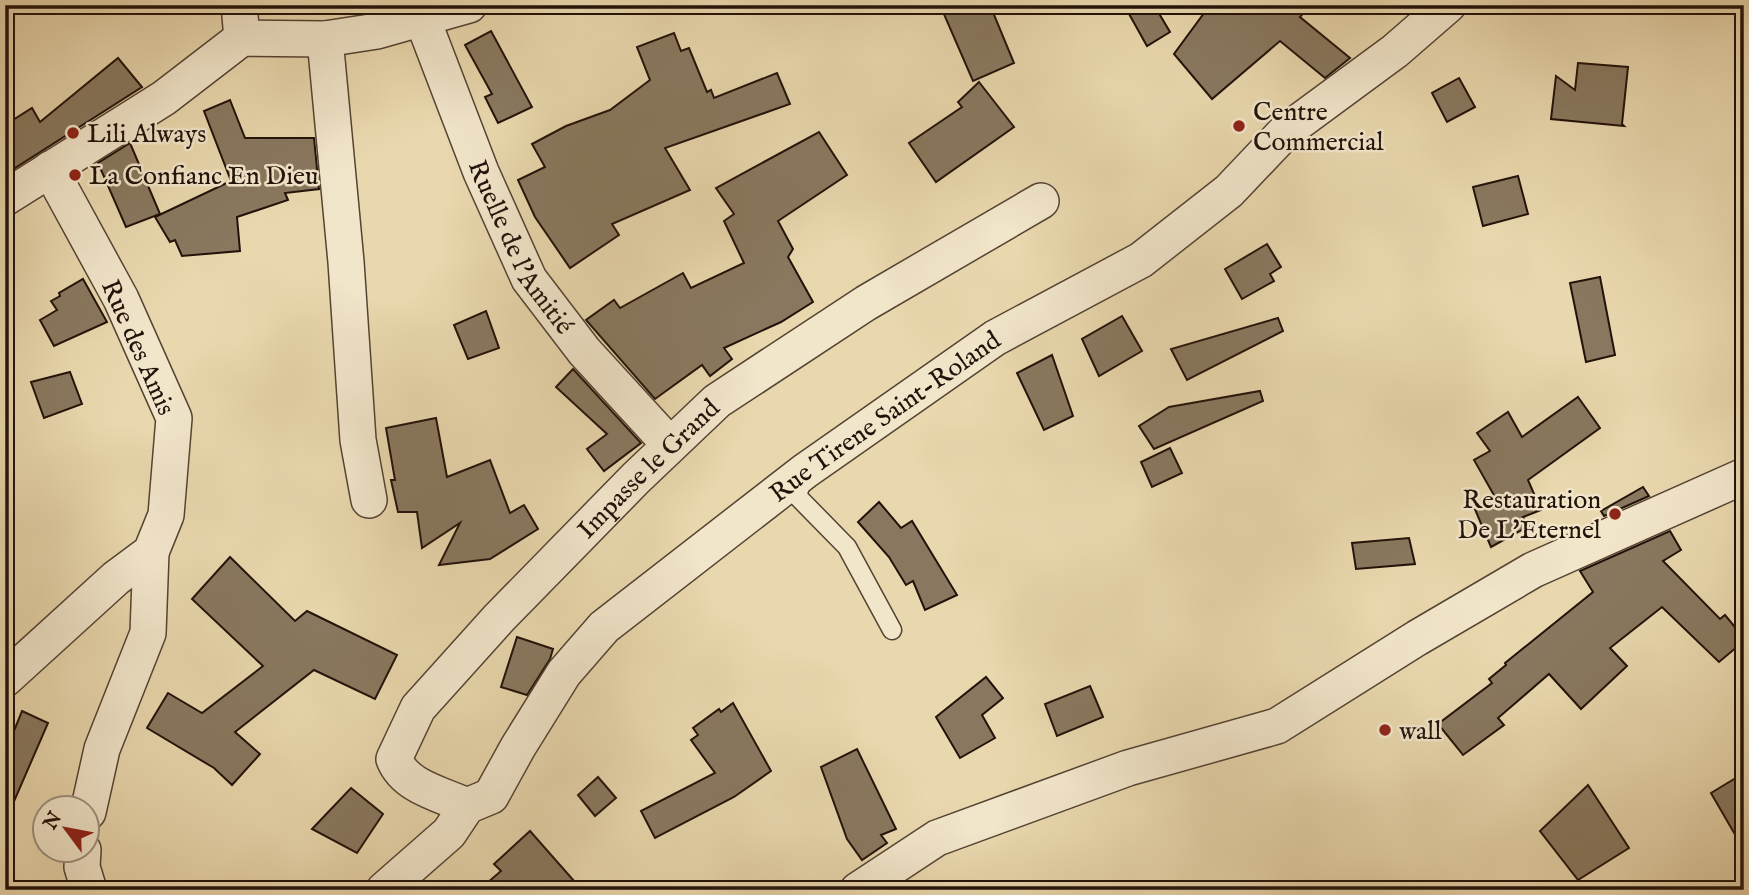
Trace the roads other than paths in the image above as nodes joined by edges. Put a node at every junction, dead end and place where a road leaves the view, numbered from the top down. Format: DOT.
graph roads {
  1 [pos="469,5"];
  2 [pos="1448,5"];
  3 [pos="422,18"];
  4 [pos="241,22"];
  5 [pos="324,39"];
  6 [pos="50,169"];
  7 [pos="5,198"];
  8 [pos="1041,201"];
  9 [pos="670,446"];
  10 [pos="805,471"];
  11 [pos="1744,476"];
  12 [pos="369,500"];
  13 [pos="151,552"];
  14 [pos="892,630"];
  15 [pos="5,679"];
  16 [pos="92,794"];
  17 [pos="467,806"];
  18 [pos="82,864"];
  19 [pos="89,890"];
  20 [pos="384,890"];
  21 [pos="858,890"];
  1 -- 3 [label="street"];
  2 -- 10 [label="street, Rue Tirene Saint-Roland"];
  3 -- 5 [label="street"];
  3 -- 9 [label="street, Ruelle de l'Amitié"];
  4 -- 5 [label="street"];
  4 -- 6 [label="street"];
  5 -- 12 [label="street"];
  6 -- 7 [label="street"];
  6 -- 13 [label="street, Rue des Amis"];
  8 -- 9 [label="street, Impasse le Grand"];
  9 -- 17 [label="street, Impasse le Grand"];
  10 -- 14 [label="lane"];
  10 -- 17 [label="street, Rue Tirene Saint-Roland"];
  11 -- 21 [label="street"];
  13 -- 15 [label="street"];
  13 -- 16 [label="street"];
  17 -- 20 [label="street, Rue Tirene Saint-Roland"];
  18 -- 19 [label="street"];
}
